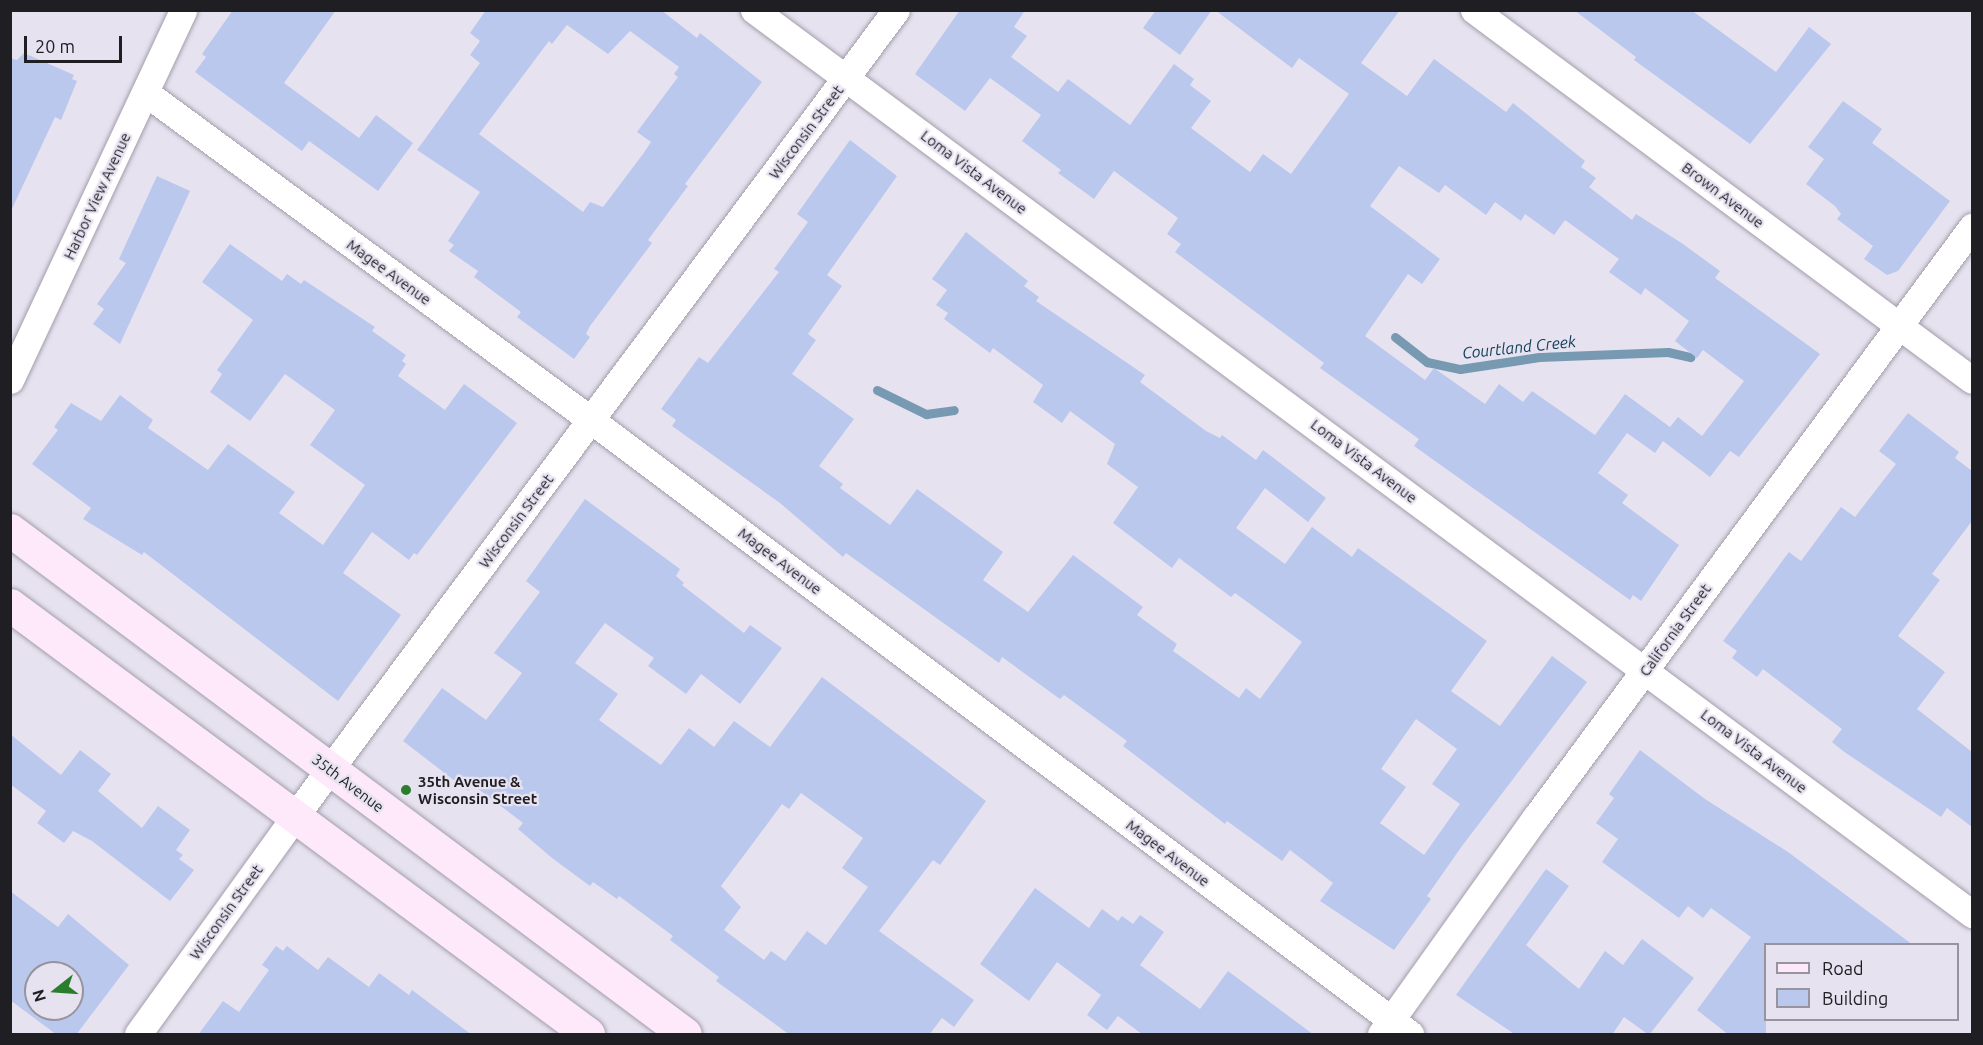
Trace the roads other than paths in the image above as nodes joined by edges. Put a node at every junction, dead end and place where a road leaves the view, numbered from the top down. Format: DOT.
graph roads {
  1 [pos="183,10"];
  2 [pos="754,10"];
  3 [pos="896,10"];
  4 [pos="1474,10"];
  5 [pos="847,78"];
  6 [pos="146,93"];
  7 [pos="1972,227"];
  8 [pos="1899,325"];
  9 [pos="10,380"];
  10 [pos="1972,380"];
  11 [pos="591,420"];
  12 [pos="10,530"];
  13 [pos="10,605"];
  14 [pos="1646,670"];
  15 [pos="330,770"];
  16 [pos="295,816"];
  17 [pos="1972,914"];
  18 [pos="1394,1030"];
  19 [pos="138,1035"];
  20 [pos="588,1035"];
  21 [pos="685,1035"];
  1 -- 6 [label="street, Harbor View Avenue"];
  2 -- 5 [label="street, Loma Vista Avenue"];
  3 -- 5 [label="street, Wisconsin Street"];
  4 -- 8 [label="street, Brown Avenue"];
  5 -- 11 [label="street, Wisconsin Street"];
  5 -- 14 [label="street, Loma Vista Avenue"];
  6 -- 9 [label="street, Harbor View Avenue"];
  6 -- 11 [label="street, Magee Avenue"];
  7 -- 8 [label="street, California Street"];
  8 -- 10 [label="street, Brown Avenue"];
  8 -- 14 [label="street, California Street"];
  11 -- 15 [label="street, Wisconsin Street"];
  11 -- 18 [label="street, Magee Avenue"];
  12 -- 15 [label="main road, 35th Avenue"];
  13 -- 16 [label="main road"];
  14 -- 17 [label="street, Loma Vista Avenue"];
  14 -- 18 [label="street, California Street"];
  15 -- 16 [label="street, Wisconsin Street"];
  15 -- 21 [label="main road, 35th Avenue"];
  16 -- 19 [label="street, Wisconsin Street"];
  16 -- 20 [label="main road"];
}
